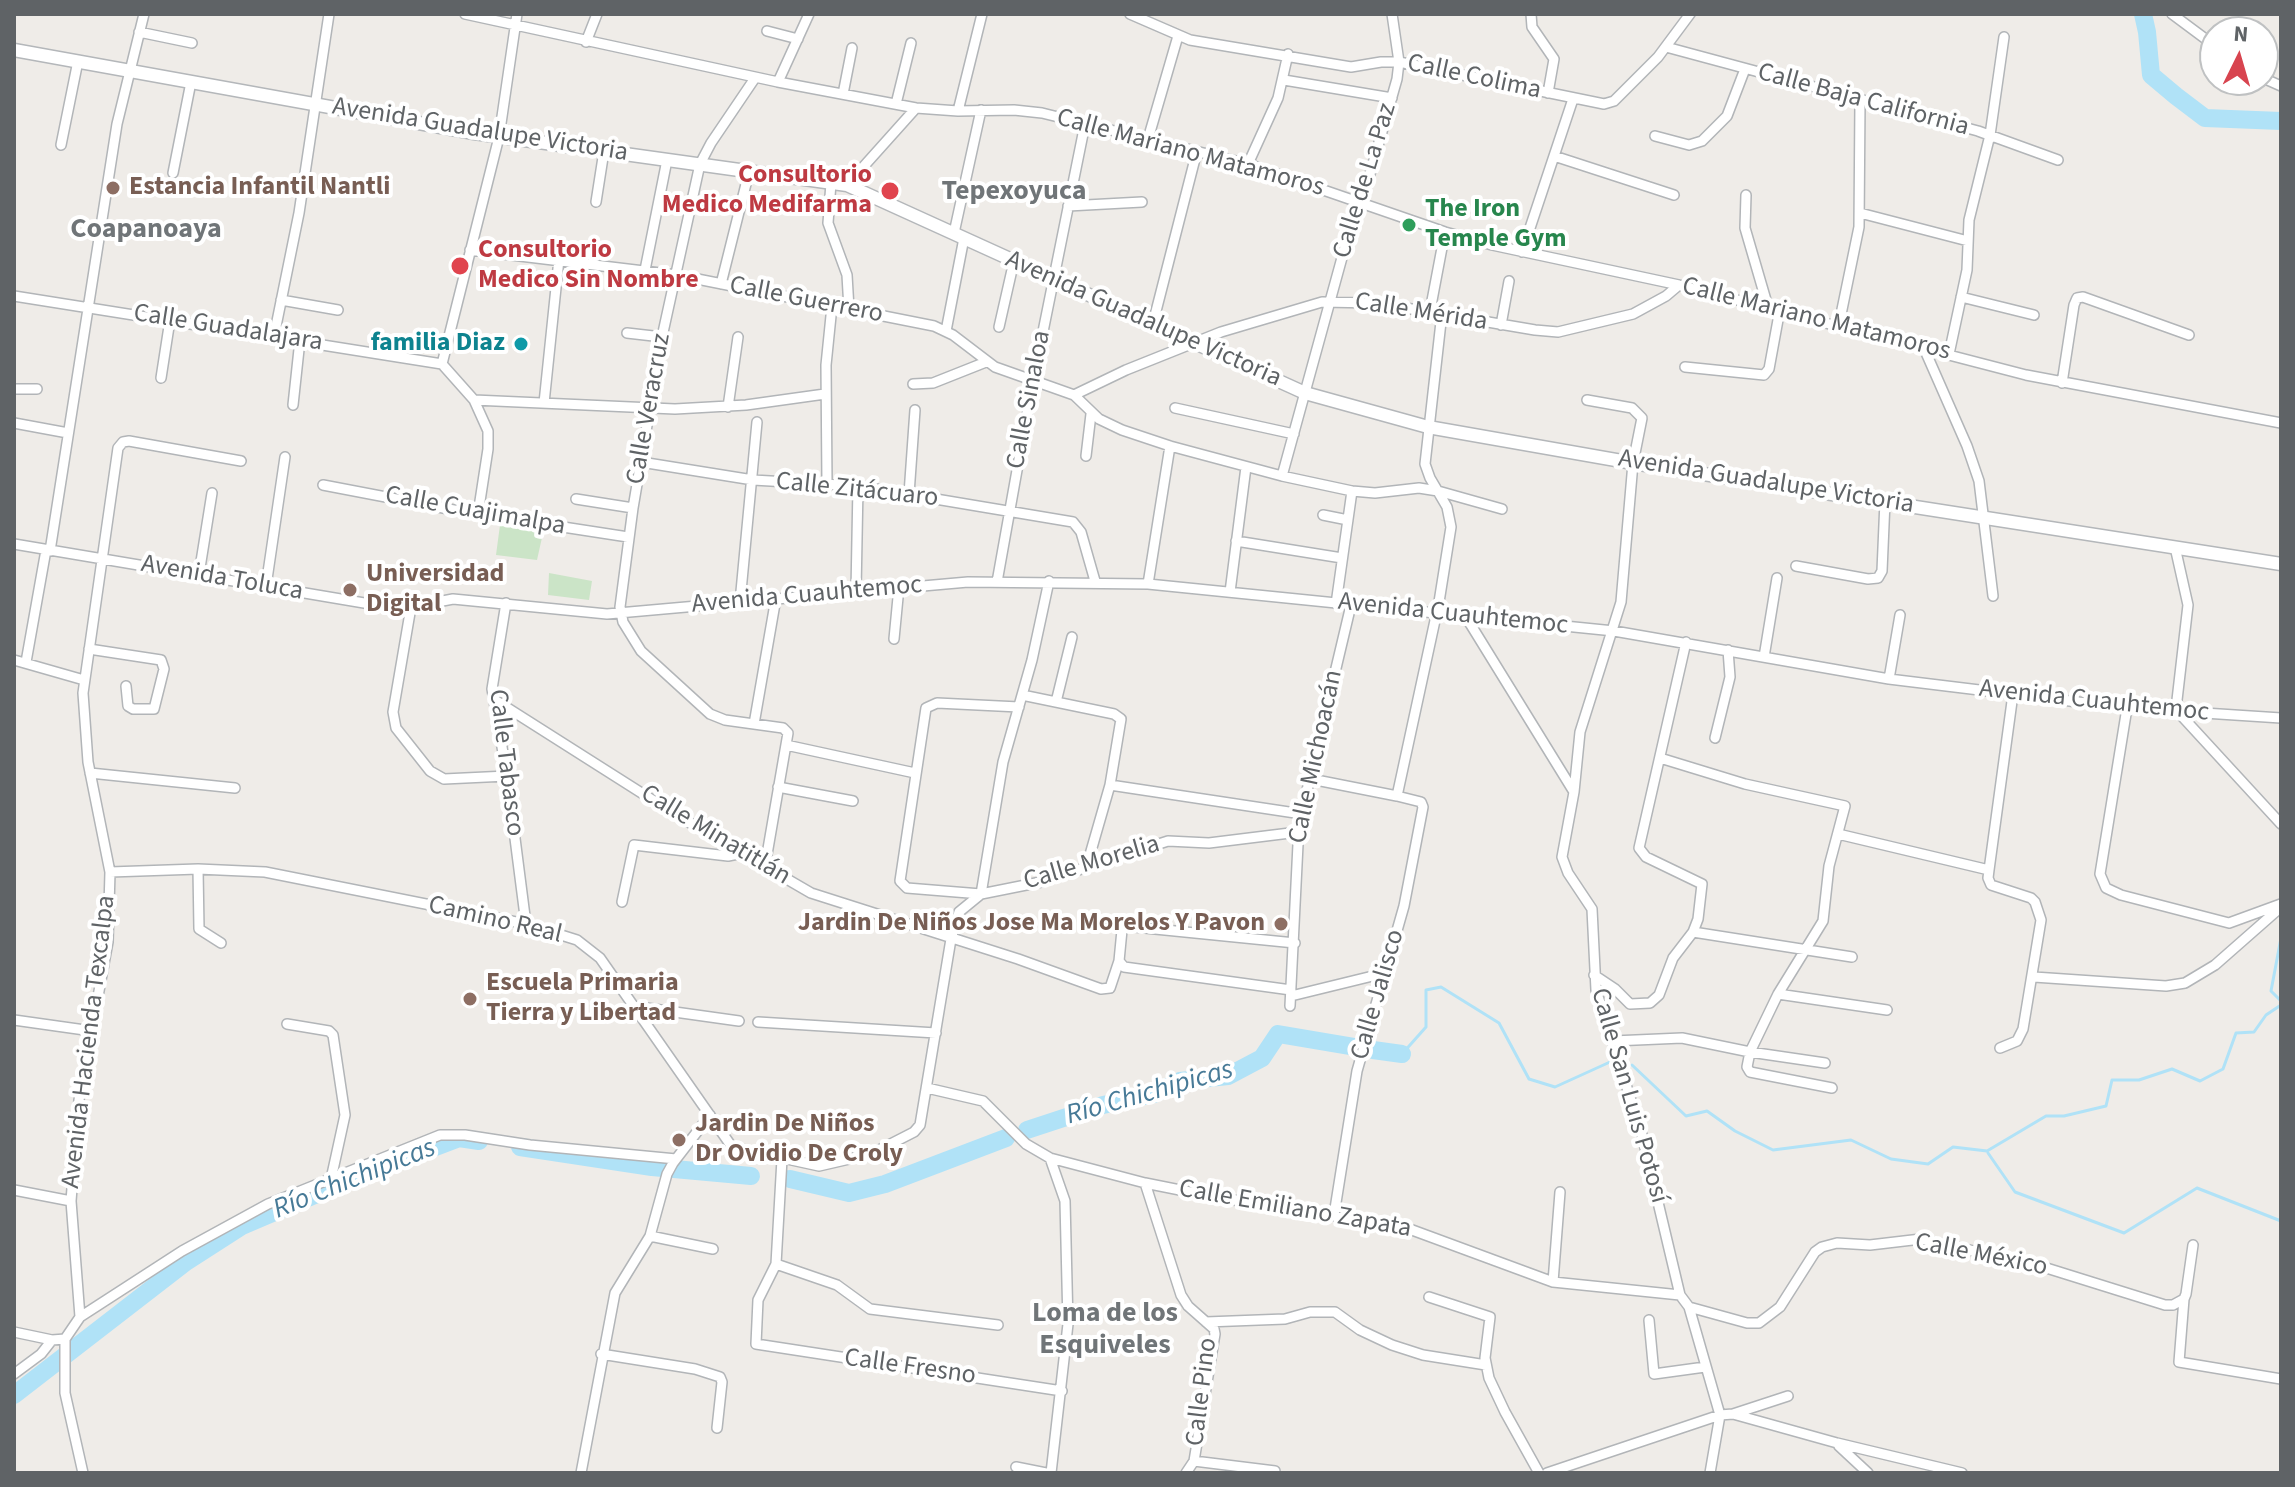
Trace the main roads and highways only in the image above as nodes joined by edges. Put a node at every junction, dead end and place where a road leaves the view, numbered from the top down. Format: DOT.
graph roads {
  1 [pos="15,53"];
  2 [pos="2281,564"];
  1 -- 2 [label="main road, Avenida Guadalupe Victoria"];
}
